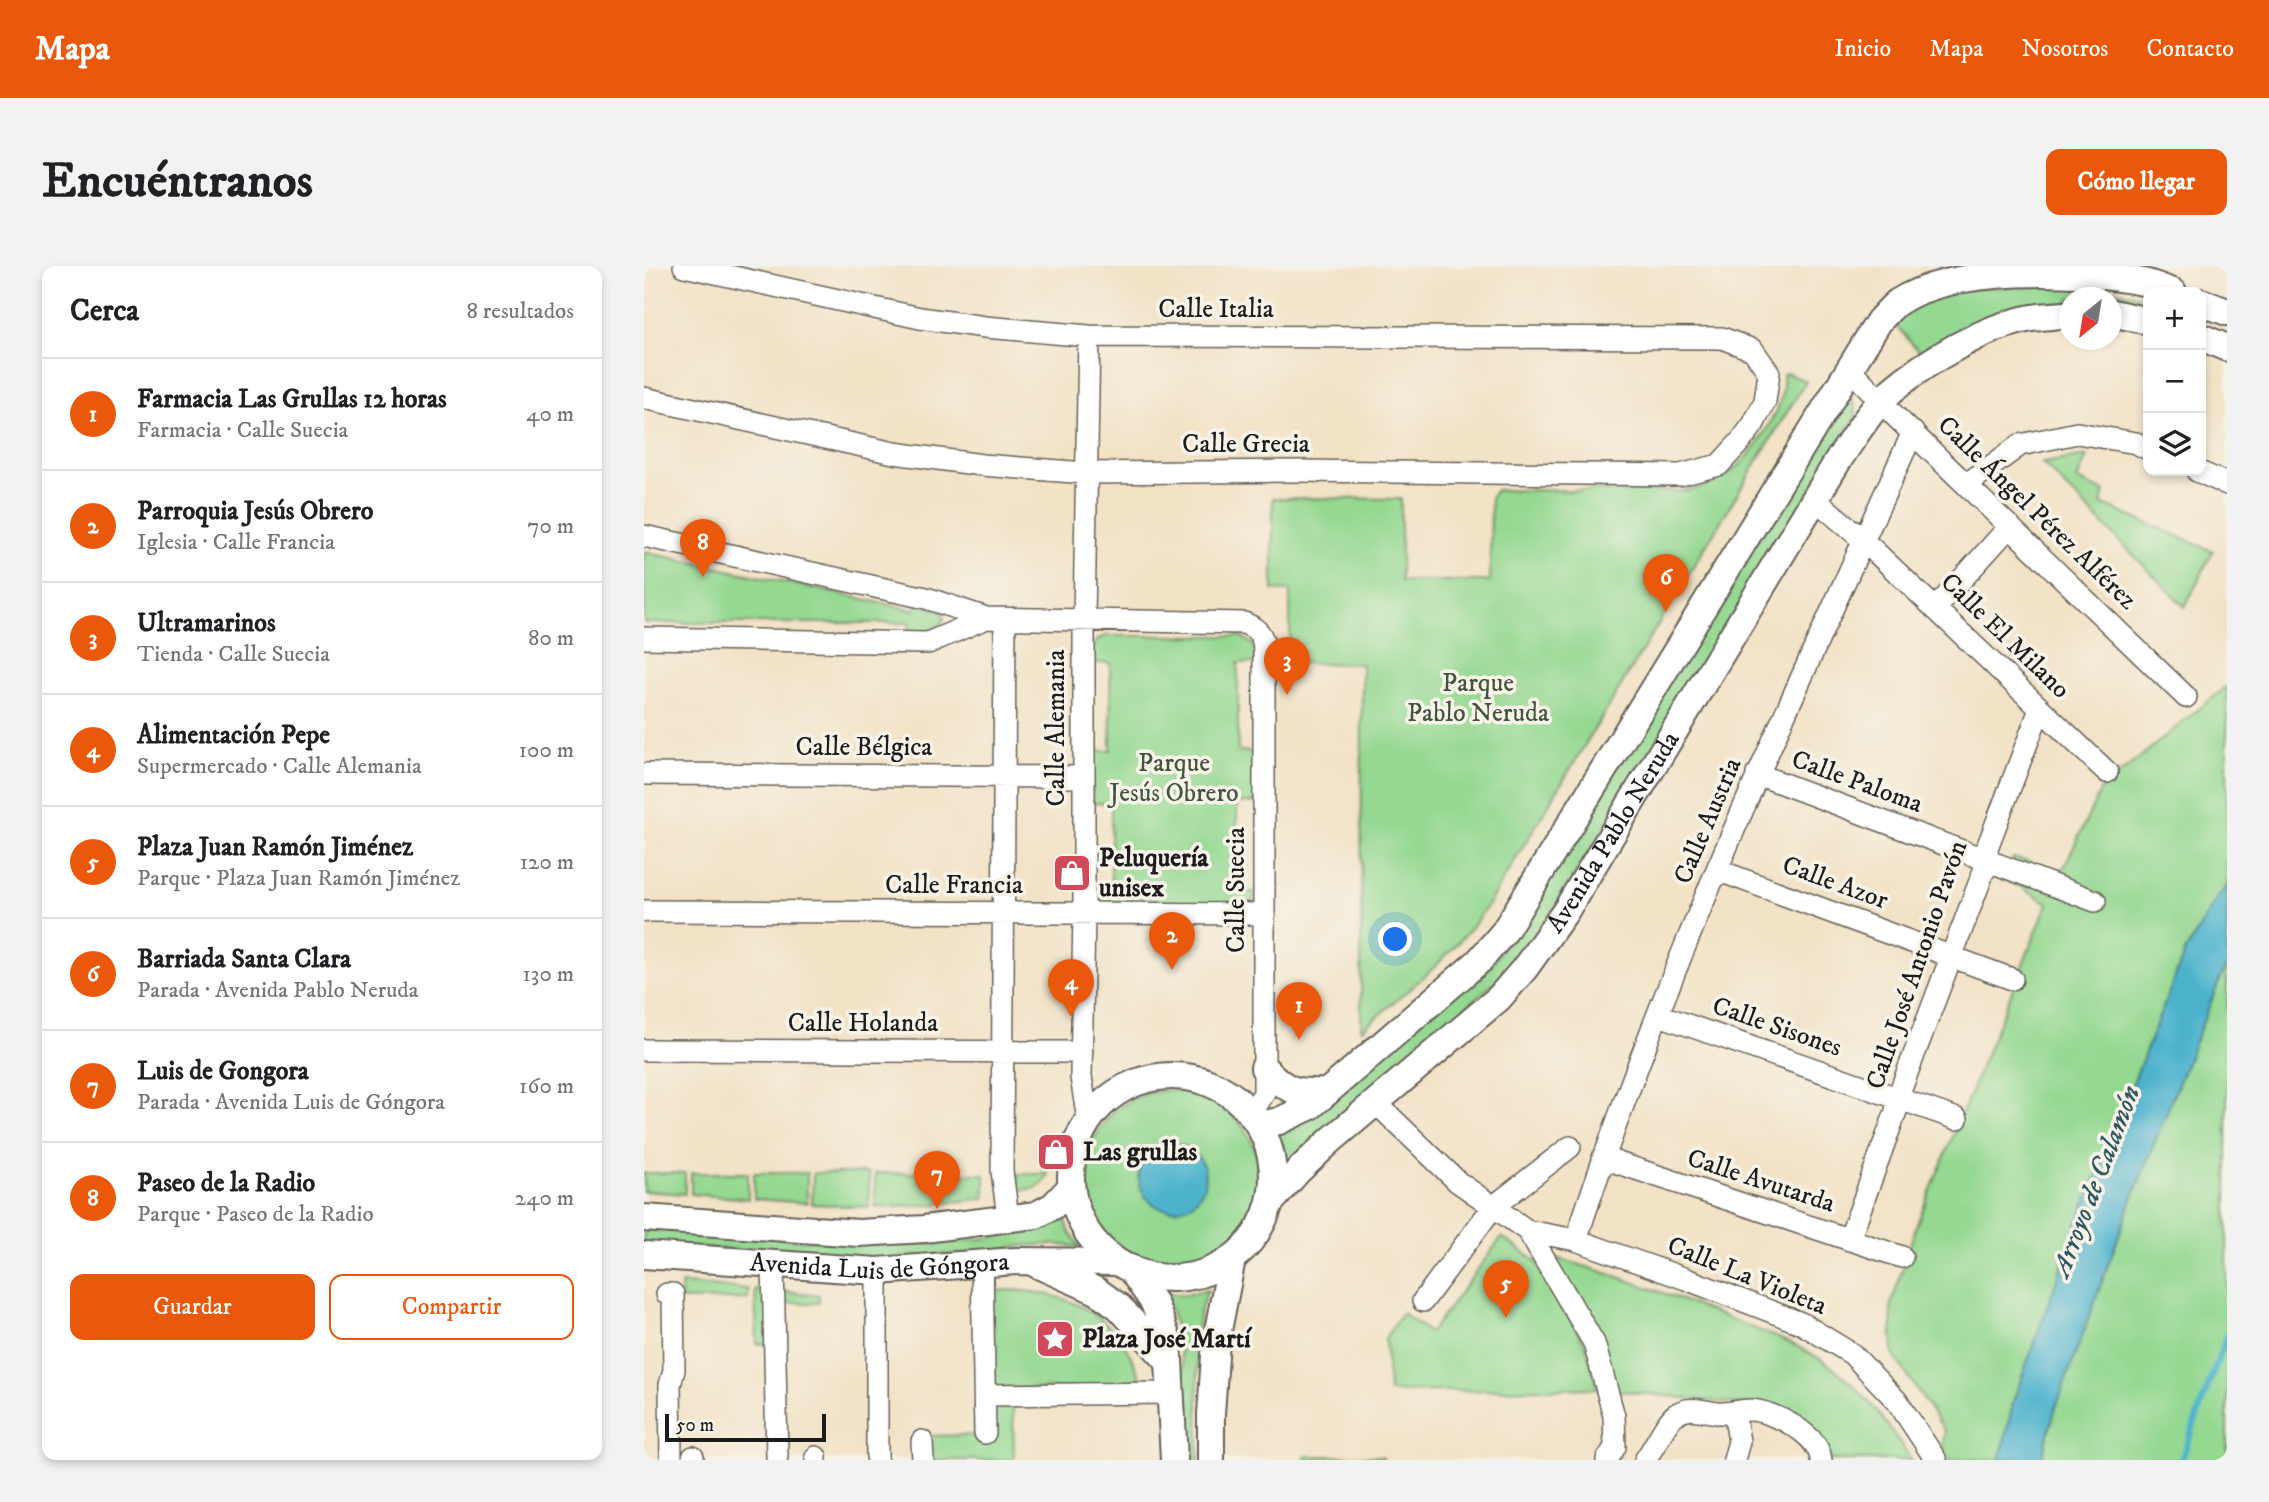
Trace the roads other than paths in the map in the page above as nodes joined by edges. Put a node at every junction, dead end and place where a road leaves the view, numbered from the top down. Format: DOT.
graph roads {
  1 [pos="684,266"];
  2 [pos="2158,287"];
  3 [pos="2206,304"];
  4 [pos="2227,312"];
  5 [pos="2059,315"];
  6 [pos="2122,315"];
  7 [pos="2143,320"];
  8 [pos="1088,336"];
  9 [pos="2206,339"];
  10 [pos="2227,348"];
  11 [pos="1753,350"];
  12 [pos="1850,369"];
  13 [pos="644,398"];
  14 [pos="1882,402"];
  15 [pos="1913,432"];
  16 [pos="2143,446"];
  17 [pos="1086,473"];
  18 [pos="2206,475"];
  19 [pos="1967,484"];
  20 [pos="2227,484"];
  21 [pos="1815,499"];
  22 [pos="2010,526"];
  23 [pos="644,536"];
  24 [pos="1864,541"];
  25 [pos="945,604"];
  26 [pos="1936,609"];
  27 [pos="995,618"];
  28 [pos="1084,620"];
  29 [pos="946,635"];
  30 [pos="644,638"];
  31 [pos="2186,697"];
  32 [pos="2040,709"];
  33 [pos="2107,772"];
  34 [pos="644,774"];
  35 [pos="1757,774"];
  36 [pos="1004,776"];
  37 [pos="1084,777"];
  38 [pos="1988,860"];
  39 [pos="1717,870"];
  40 [pos="2095,901"];
  41 [pos="644,911"];
  42 [pos="1003,913"];
  43 [pos="1084,913"];
  44 [pos="1264,914"];
  45 [pos="1951,957"];
  46 [pos="2012,979"];
  47 [pos="1659,1015"];
  48 [pos="644,1050"];
  49 [pos="1002,1052"];
  50 [pos="1082,1052"];
  51 [pos="1265,1068"];
  52 [pos="1327,1092"];
  53 [pos="1899,1099"];
  54 [pos="1375,1102"];
  55 [pos="1256,1119"];
  56 [pos="1957,1119"];
  57 [pos="1088,1120"];
  58 [pos="1570,1147"];
  59 [pos="1603,1158"];
  60 [pos="1071,1187"];
  61 [pos="1271,1202"];
  62 [pos="1493,1207"];
  63 [pos="644,1218"];
  64 [pos="1008,1219"];
  65 [pos="1528,1231"];
  66 [pos="1576,1240"];
  67 [pos="1849,1240"];
  68 [pos="644,1255"];
  69 [pos="1902,1257"];
  70 [pos="1233,1259"];
  71 [pos="1028,1261"];
  72 [pos="773,1263"];
  73 [pos="982,1264"];
  74 [pos="1123,1265"];
  75 [pos="877,1271"];
  76 [pos="667,1286"];
  77 [pos="1423,1301"];
  78 [pos="1168,1352"];
  79 [pos="1171,1394"];
  80 [pos="985,1395"];
  81 [pos="1734,1412"];
  82 [pos="985,1433"];
  83 [pos="1933,1455"];
  84 [pos="777,1457"];
  85 [pos="877,1457"];
  86 [pos="671,1460"];
  87 [pos="1174,1460"];
  88 [pos="1212,1460"];
  89 [pos="1607,1460"];
  90 [pos="1645,1460"];
  91 [pos="1734,1460"];
  92 [pos="1821,1460"];
  1 -- 8 [label="street, Calle Italia"];
  2 -- 12 [label="main road, Avenida Pablo Neruda"];
  3 -- 4 [label="main road"];
  5 -- 14 [label="main road, Avenida Pablo Neruda"];
  6 -- 7 [label="main road"];
  8 -- 11 [label="street, Calle Italia"];
  8 -- 17 [label="street, Calle Alemania"];
  9 -- 10 [label="main road"];
  11 -- 17 [label="street, Calle Grecia"];
  12 -- 14 [label="street, Calle Ángel Pérez Alférez"];
  12 -- 52 [label="main road, Avenida Pablo Neruda"];
  13 -- 17 [label="street, Calle Grecia"];
  14 -- 15 [label="street, Calle Ángel Pérez Alférez"];
  14 -- 21 [label="main road, Avenida Pablo Neruda"];
  15 -- 19 [label="street, Calle Ángel Pérez Alférez"];
  15 -- 24 [label="street, Calle Austria"];
  16 -- 19 [label="street"];
  17 -- 28 [label="street, Calle Alemania"];
  18 -- 20 [label="street"];
  19 -- 22 [label="street, Calle Ángel Pérez Alférez"];
  21 -- 24 [label="street, Calle El Milano"];
  21 -- 54 [label="main road, Avenida Pablo Neruda"];
  22 -- 26 [label="street"];
  22 -- 31 [label="street, Calle Ángel Pérez Alférez"];
  23 -- 25 [label="street"];
  24 -- 26 [label="street, Calle El Milano"];
  24 -- 35 [label="street, Calle Austria"];
  25 -- 27 [label="street"];
  25 -- 29 [label="street"];
  26 -- 32 [label="street, Calle El Milano"];
  27 -- 28 [label="street"];
  27 -- 29 [label="street"];
  27 -- 36 [label="street"];
  28 -- 37 [label="street, Calle Alemania"];
  28 -- 44 [label="street, Calle Suecia"];
  29 -- 30 [label="street"];
  32 -- 33 [label="street, Calle El Milano"];
  32 -- 38 [label="street, Calle José Antonio Pavón"];
  34 -- 36 [label="street, Calle Bélgica"];
  35 -- 38 [label="street, Calle Paloma"];
  35 -- 39 [label="street, Calle Austria"];
  36 -- 37 [label="street, Calle Bélgica"];
  36 -- 42 [label="street"];
  37 -- 43 [label="street, Calle Alemania"];
  38 -- 40 [label="street, Calle Paloma"];
  38 -- 45 [label="street, Calle José Antonio Pavón"];
  39 -- 45 [label="street, Calle Azor"];
  39 -- 47 [label="street, Calle Austria"];
  41 -- 42 [label="street, Calle Francia"];
  42 -- 43 [label="street, Calle Francia"];
  42 -- 49 [label="street"];
  43 -- 44 [label="street, Calle Francia"];
  43 -- 50 [label="street, Calle Alemania"];
  44 -- 51 [label="street, Calle Suecia"];
  45 -- 46 [label="street, Calle Azor"];
  45 -- 53 [label="street, Calle José Antonio Pavón"];
  47 -- 53 [label="street, Calle Sisones"];
  47 -- 59 [label="street, Calle Austria"];
  48 -- 49 [label="street, Calle Holanda"];
  49 -- 50 [label="street, Calle Holanda"];
  49 -- 64 [label="street"];
  50 -- 57 [label="street, Calle Alemania"];
  51 -- 52 [label="main road"];
  51 -- 55 [label="street, Calle Suecia"];
  52 -- 55 [label="main road, Avenida Pablo Neruda"];
  53 -- 56 [label="street, Calle Sisones"];
  53 -- 67 [label="street, Calle José Antonio Pavón"];
  54 -- 61 [label="main road, Avenida Pablo Neruda"];
  54 -- 62 [label="street"];
  55 -- 57 [label="main road"];
  55 -- 61 [label="main road"];
  57 -- 60 [label="main road"];
  58 -- 62 [label="street"];
  59 -- 66 [label="street, Calle Austria"];
  59 -- 67 [label="street, Calle Avutarda"];
  60 -- 64 [label="main road, Avenida Luis de Góngora"];
  60 -- 74 [label="main road"];
  61 -- 70 [label="main road"];
  62 -- 65 [label="street"];
  62 -- 77 [label="street"];
  63 -- 64 [label="main road, Avenida Luis de Góngora"];
  65 -- 66 [label="street, Calle La Violeta"];
  65 -- 89 [label="street"];
  66 -- 83 [label="street, Calle La Violeta"];
  67 -- 69 [label="street, Calle Avutarda"];
  68 -- 72 [label="main road, Avenida Luis de Góngora"];
  70 -- 74 [label="main road"];
  70 -- 88 [label="main road"];
  71 -- 73 [label="main road, Avenida Luis de Góngora"];
  71 -- 74 [label="main road, Avenida Luis de Góngora"];
  71 -- 78 [label="main road"];
  72 -- 75 [label="main road, Avenida Luis de Góngora"];
  72 -- 84 [label="street"];
  73 -- 75 [label="main road, Avenida Luis de Góngora"];
  73 -- 80 [label="street"];
  74 -- 78 [label="main road"];
  75 -- 85 [label="street"];
  76 -- 86 [label="street"];
  78 -- 79 [label="main road"];
  79 -- 80 [label="street"];
  79 -- 87 [label="main road"];
  80 -- 82 [label="street"];
  81 -- 90 [label="street"];
  81 -- 91 [label="street"];
  81 -- 92 [label="street"];
}
